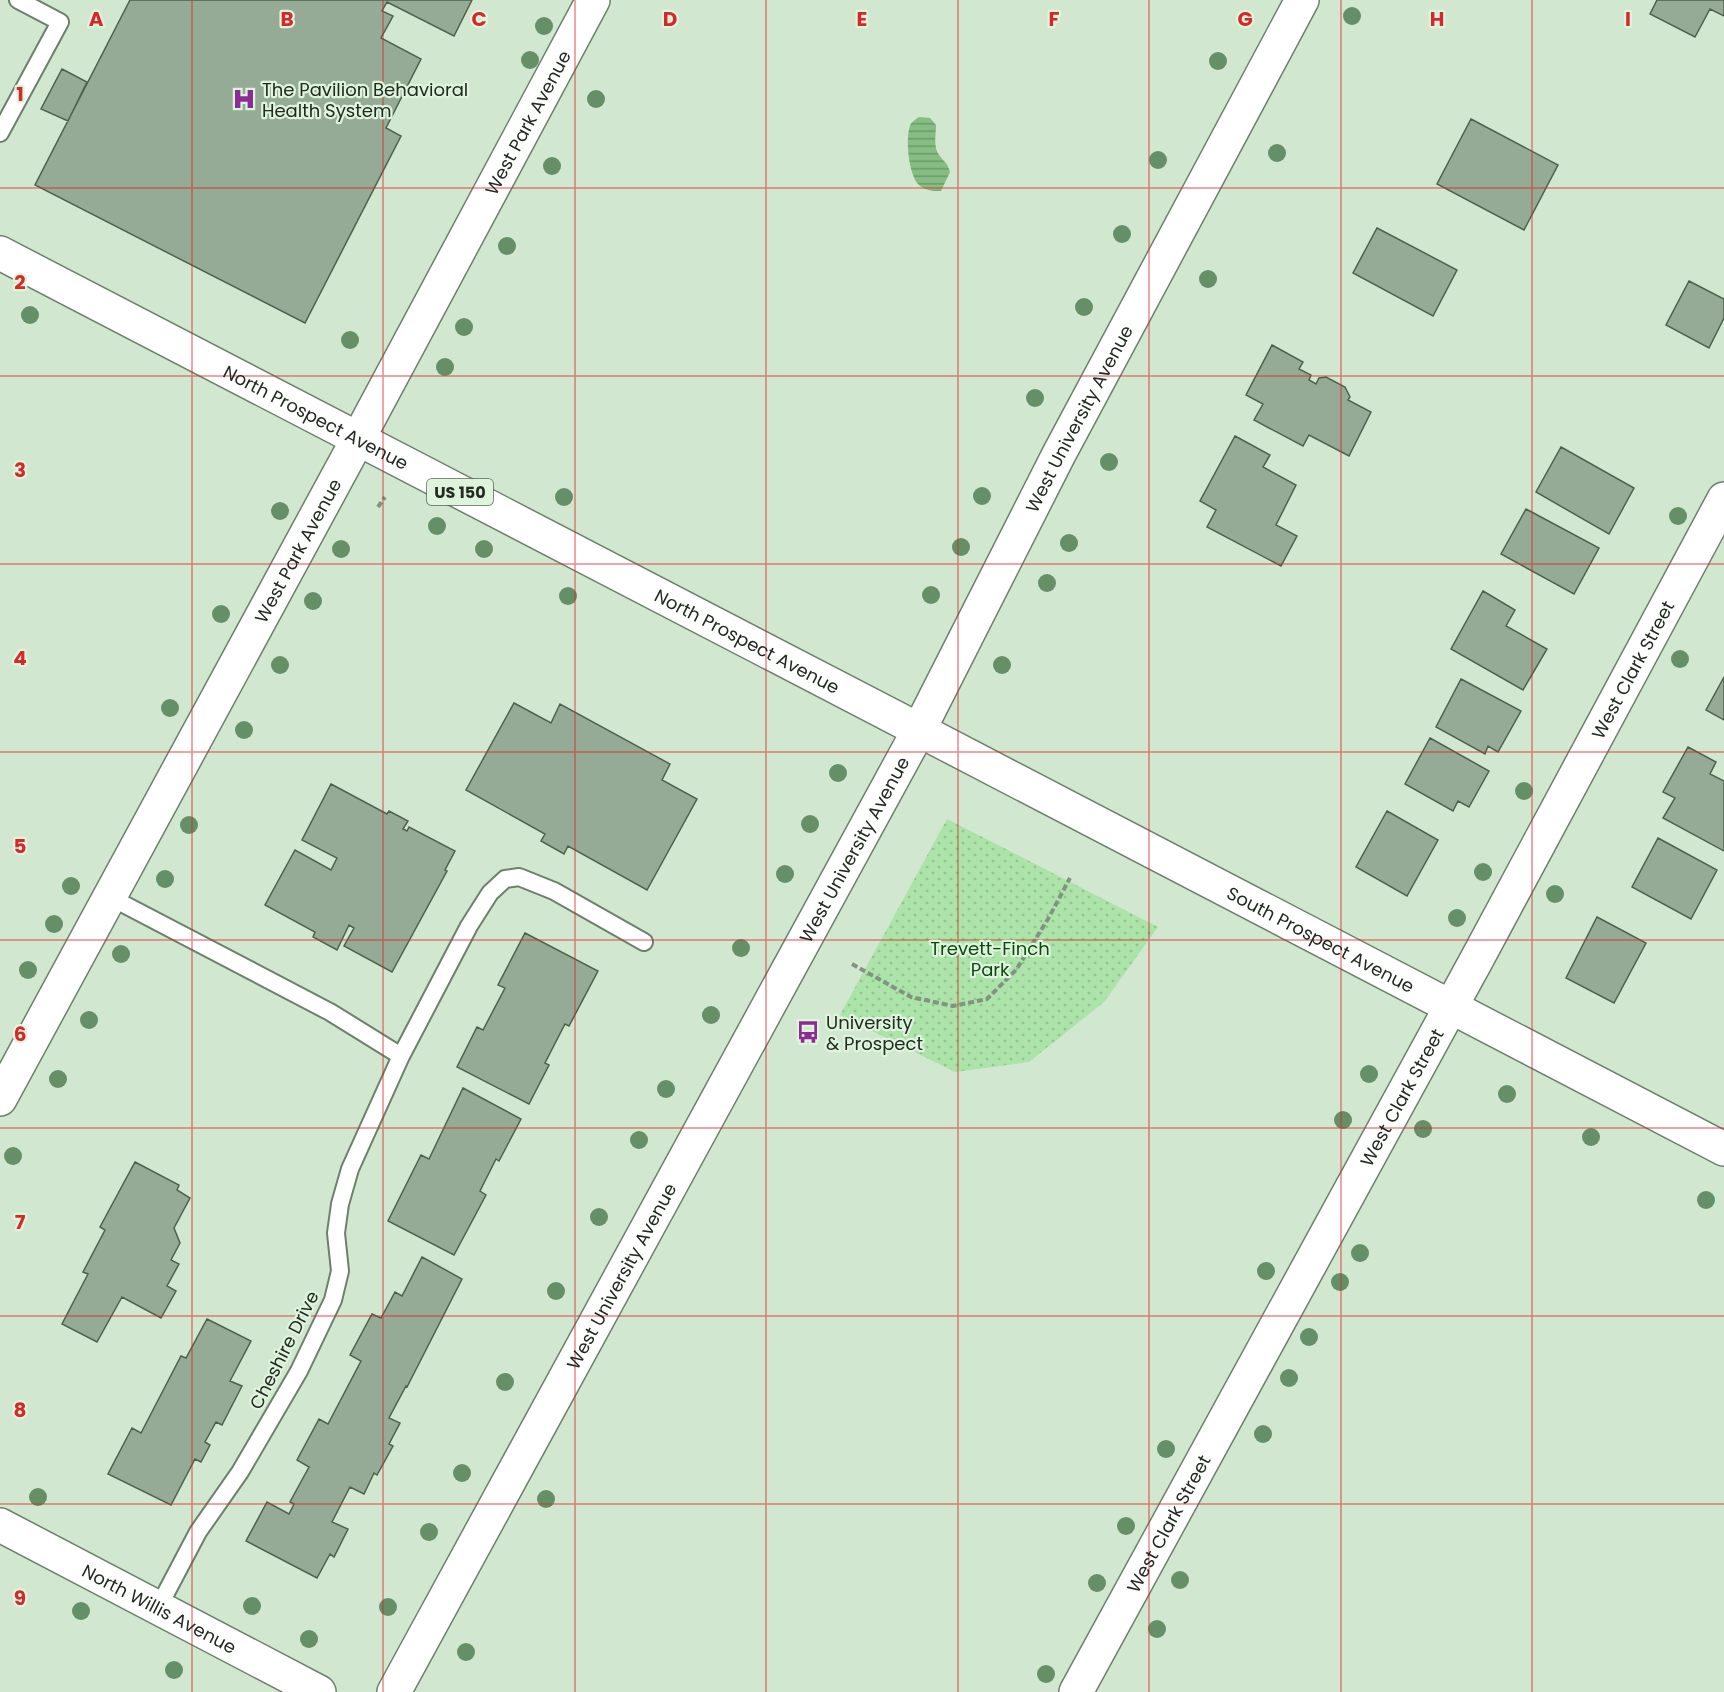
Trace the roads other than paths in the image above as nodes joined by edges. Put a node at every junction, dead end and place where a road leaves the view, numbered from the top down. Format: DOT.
graph roads {
  1 [pos="18,0"];
  2 [pos="1302,0"];
  3 [pos="590,1"];
  4 [pos="0,133"];
  5 [pos="0,253"];
  6 [pos="358,439"];
  7 [pos="1724,499"];
  8 [pos="919,730"];
  9 [pos="110,897"];
  10 [pos="644,942"];
  11 [pos="1450,1007"];
  12 [pos="402,1056"];
  13 [pos="0,1099"];
  14 [pos="1724,1149"];
  15 [pos="0,1525"];
  16 [pos="158,1608"];
  17 [pos="319,1692"];
  18 [pos="394,1692"];
  19 [pos="1076,1692"];
  1 -- 4 [label="lane"];
  2 -- 8 [label="main road, West University Avenue"];
  3 -- 6 [label="main road, West Park Avenue"];
  5 -- 6 [label="main road, North Prospect Avenue / US 150"];
  6 -- 8 [label="main road, North Prospect Avenue / US 150"];
  6 -- 9 [label="main road, West Park Avenue"];
  7 -- 11 [label="main road, West Clark Street"];
  8 -- 11 [label="main road, South Prospect Avenue / US 150"];
  8 -- 18 [label="main road, West University Avenue"];
  9 -- 12 [label="lane"];
  9 -- 13 [label="main road, West Park Avenue"];
  10 -- 12 [label="lane, Cheshire Drive"];
  11 -- 14 [label="main road, South Prospect Avenue / US 150"];
  11 -- 19 [label="main road, West Clark Street"];
  12 -- 16 [label="lane, Cheshire Drive"];
  15 -- 16 [label="main road, North Willis Avenue"];
  16 -- 17 [label="main road, North Willis Avenue"];
}
